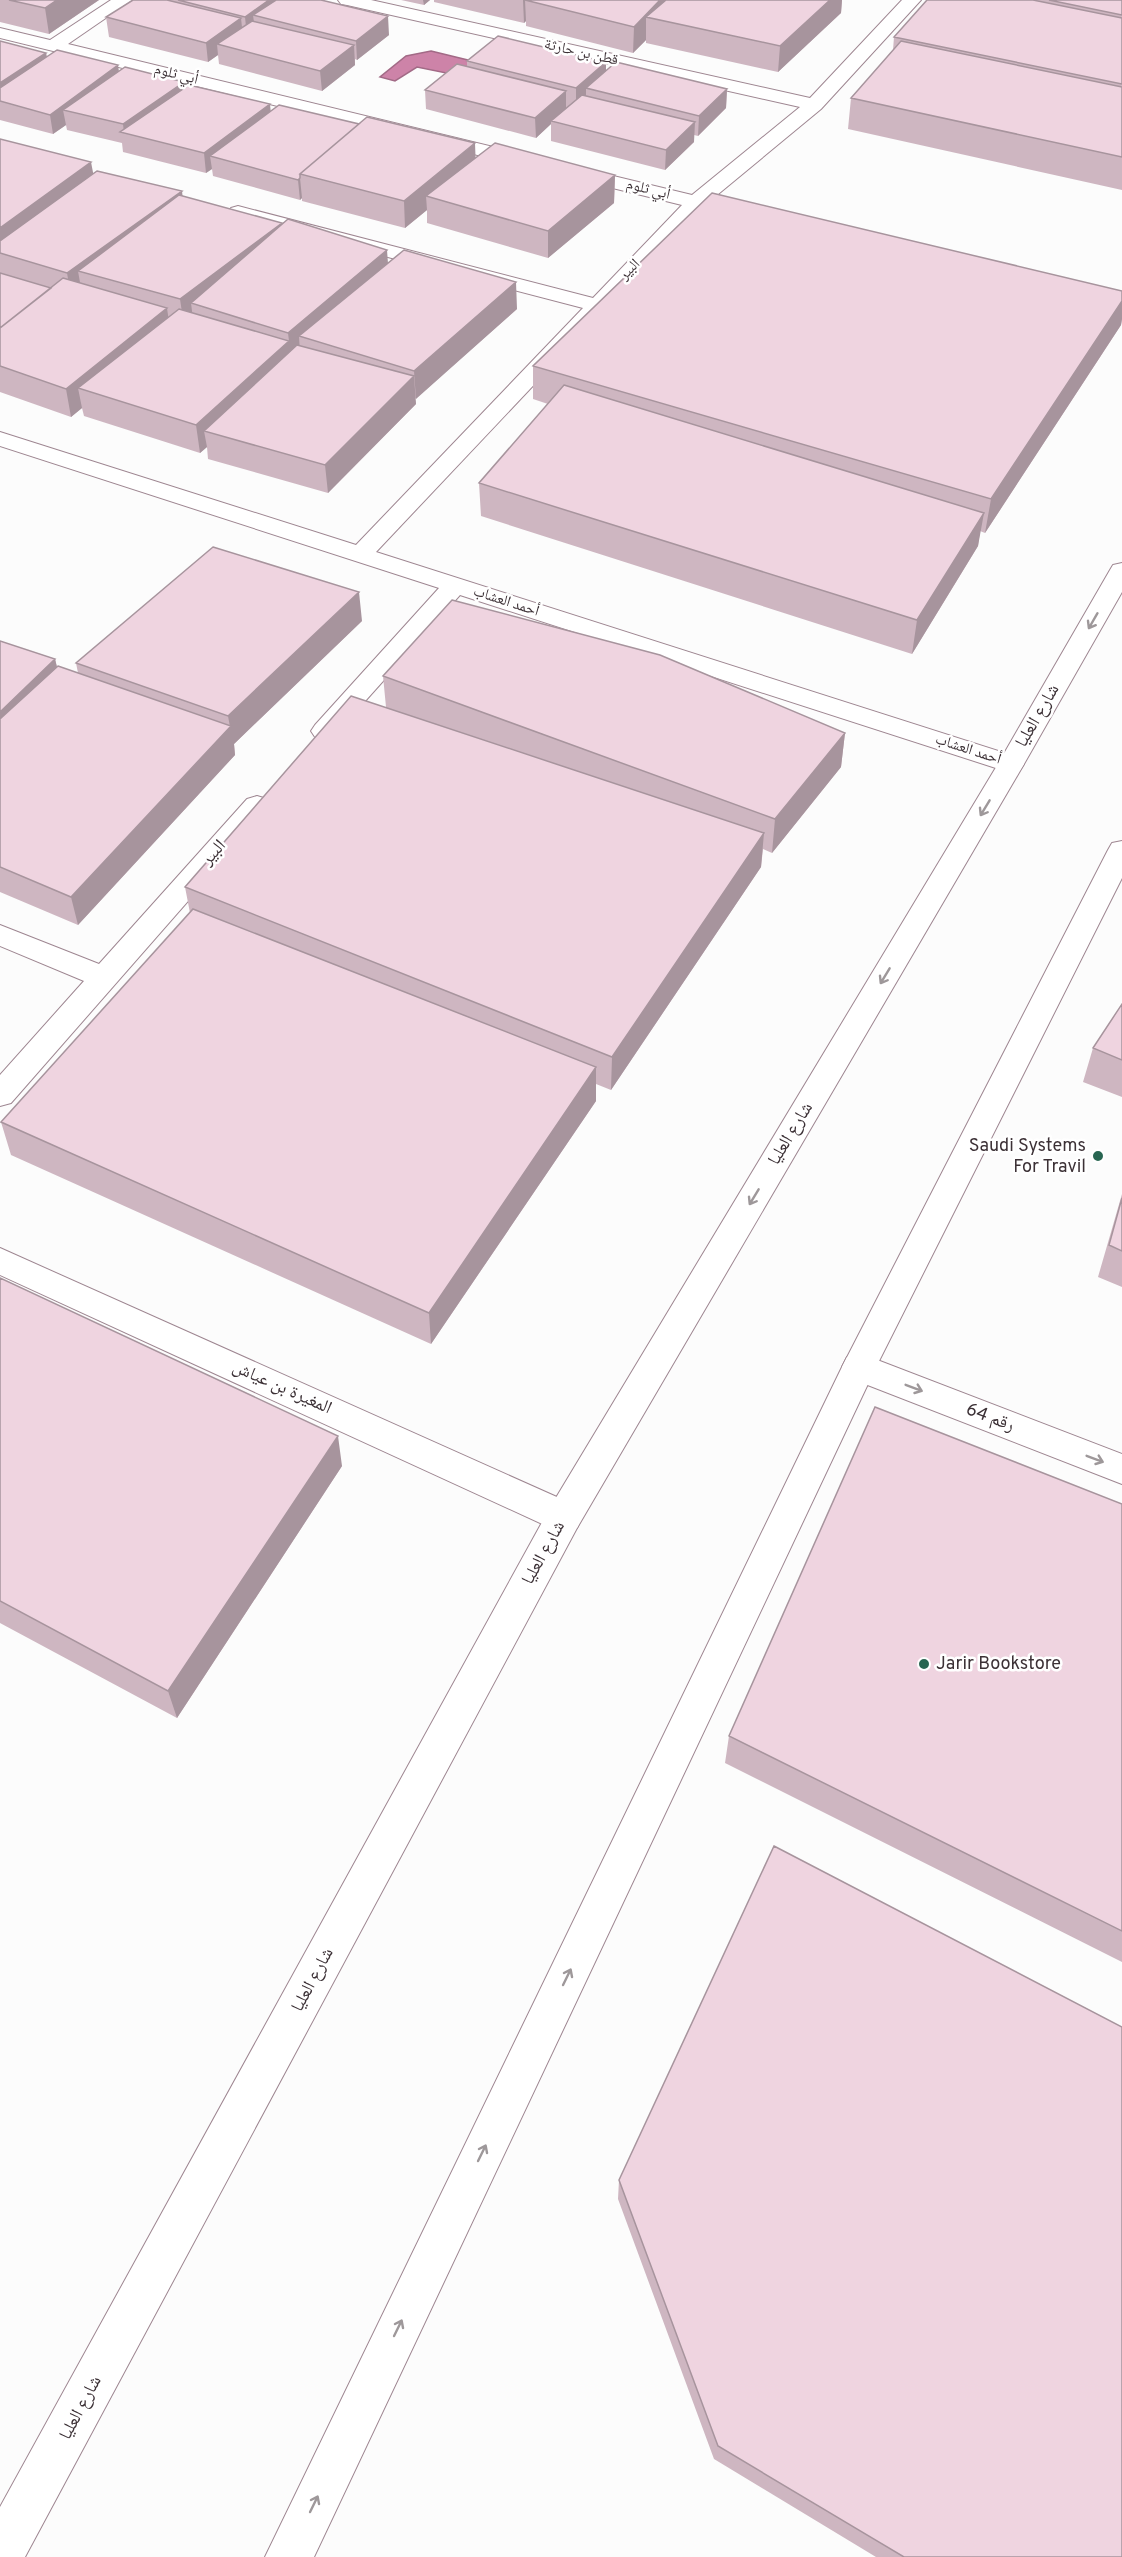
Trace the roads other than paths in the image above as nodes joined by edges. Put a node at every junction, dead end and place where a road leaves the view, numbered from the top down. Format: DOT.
graph roads {
  1 [pos="123,0"];
  2 [pos="347,0"];
  3 [pos="912,0"];
  4 [pos="0,33"];
  5 [pos="54,45"];
  6 [pos="814,105"];
  7 [pos="696,202"];
  8 [pos="218,206"];
  9 [pos="765,219"];
  10 [pos="597,305"];
  11 [pos="0,439"];
  12 [pos="361,554"];
  13 [pos="1122,570"];
  14 [pos="455,585"];
  15 [pos="311,746"];
  16 [pos="1011,764"];
  17 [pos="271,790"];
  18 [pos="1122,850"];
  19 [pos="0,935"];
  20 [pos="103,977"];
  21 [pos="0,1095"];
  22 [pos="0,1261"];
  23 [pos="859,1367"];
  24 [pos="1122,1469"];
  25 [pos="564,1517"];
  26 [pos="0,2555"];
  27 [pos="289,2557"];
  1 -- 5 [label="street"];
  2 -- 6 [label="street, قطن بن حارثة"];
  3 -- 6 [label="street, البير"];
  4 -- 5 [label="street, أبي ثلوم"];
  5 -- 7 [label="street, أبي ثلوم"];
  6 -- 7 [label="street, البير"];
  7 -- 9 [label="street, أبي ثلوم"];
  7 -- 10 [label="street, البير"];
  8 -- 10 [label="street"];
  10 -- 12 [label="street, البير"];
  11 -- 12 [label="street, أحمد العشاب"];
  12 -- 14 [label="street, أحمد العشاب"];
  13 -- 16 [label="street, شارع العليا, one-way"];
  14 -- 15 [label="street"];
  14 -- 16 [label="street, أحمد العشاب"];
  16 -- 25 [label="street, شارع العليا, one-way"];
  17 -- 20 [label="street, البير"];
  18 -- 23 [label="street"];
  19 -- 20 [label="street"];
  20 -- 21 [label="street, البير"];
  22 -- 25 [label="street, المغيرة بن عياش"];
  23 -- 24 [label="street, رقم 64, one-way"];
  27 -- 23 [label="street, one-way"];
  25 -- 26 [label="street, شارع العليا"];
}
